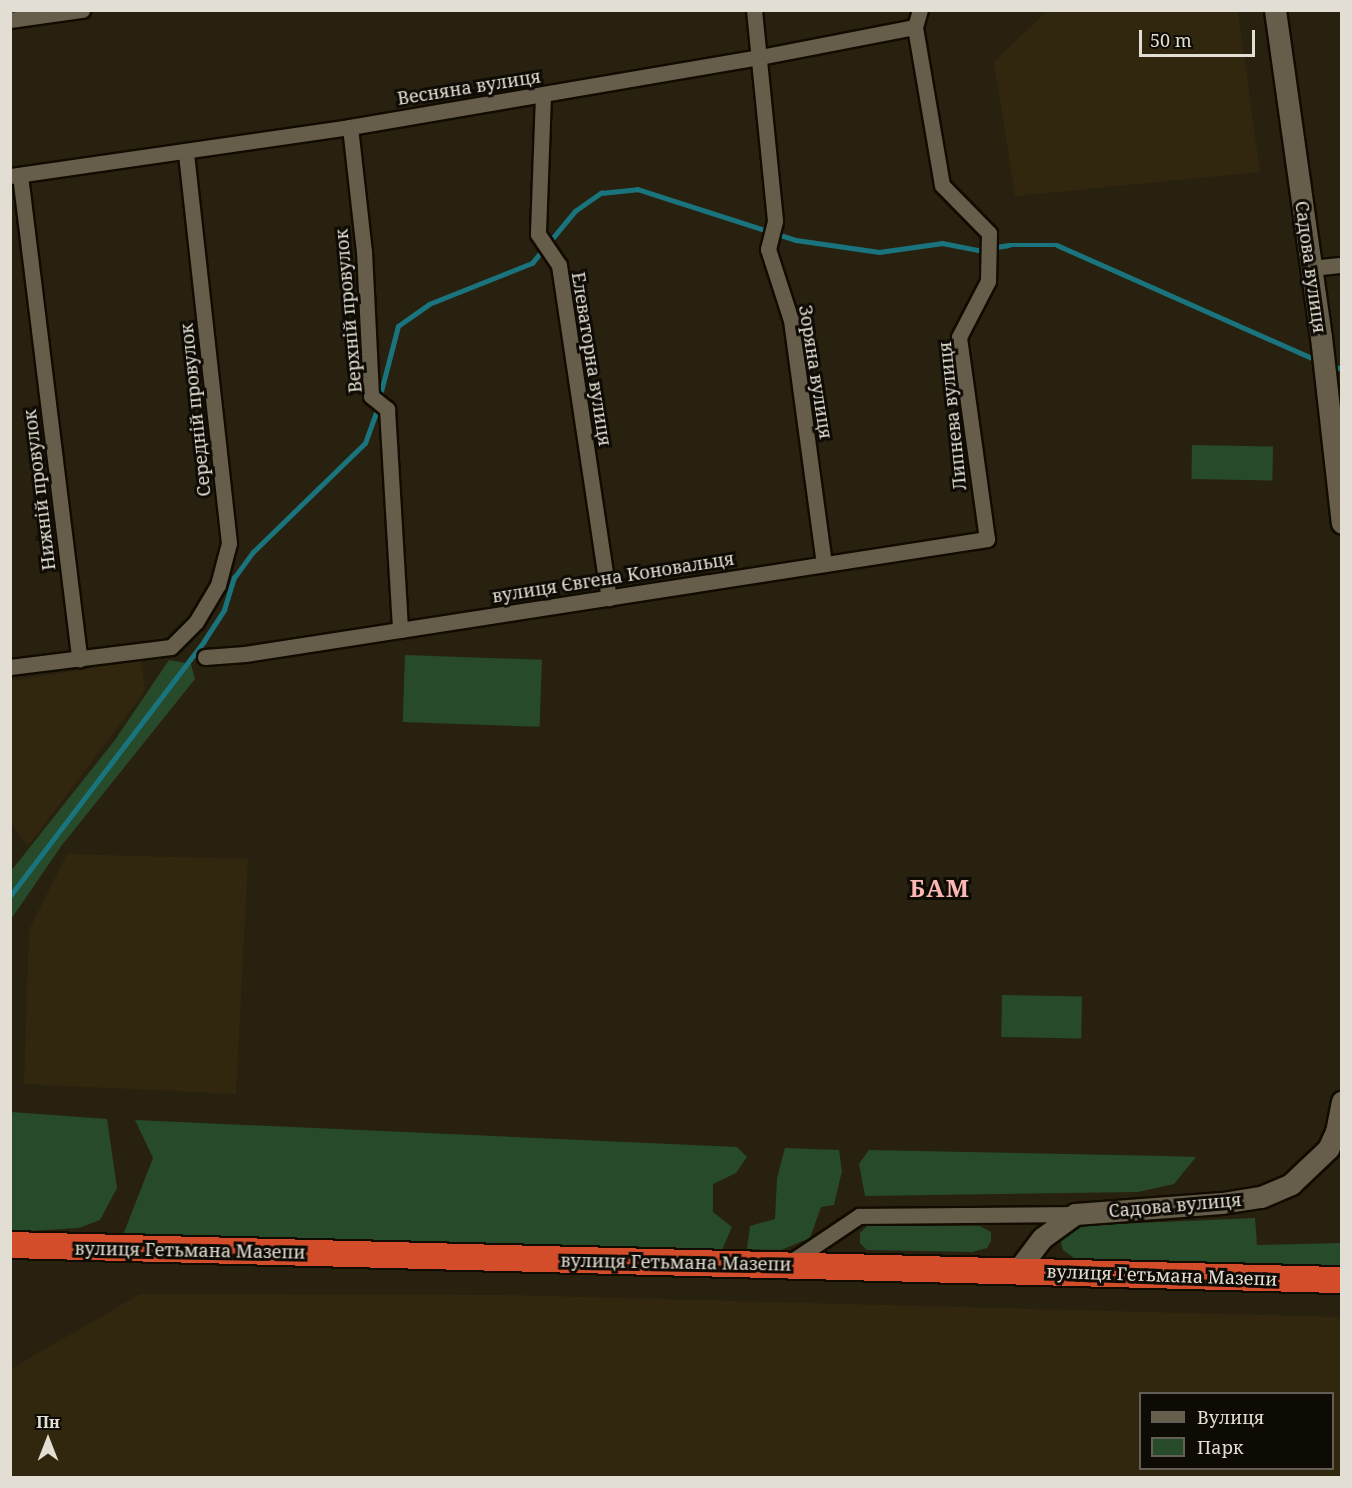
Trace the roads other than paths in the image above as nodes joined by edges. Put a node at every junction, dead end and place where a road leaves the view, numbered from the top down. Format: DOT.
graph roads {
  1 [pos="82,10"];
  2 [pos="754,10"];
  3 [pos="920,10"];
  4 [pos="1275,10"];
  5 [pos="10,20"];
  6 [pos="915,27"];
  7 [pos="760,57"];
  8 [pos="543,95"];
  9 [pos="350,127"];
  10 [pos="186,151"];
  11 [pos="15,175"];
  12 [pos="1341,265"];
  13 [pos="1311,268"];
  14 [pos="1341,523"];
  15 [pos="987,539"];
  16 [pos="824,564"];
  17 [pos="609,598"];
  18 [pos="400,630"];
  19 [pos="205,657"];
  20 [pos="79,659"];
  21 [pos="10,667"];
  22 [pos="1341,1102"];
  23 [pos="1074,1214"];
  24 [pos="10,1245"];
  25 [pos="785,1265"];
  26 [pos="1017,1271"];
  27 [pos="1341,1280"];
  1 -- 5 [label="street"];
  2 -- 7 [label="street, Зоряна вулиця"];
  3 -- 6 [label="street"];
  4 -- 13 [label="street, Садова вулиця"];
  6 -- 7 [label="street, Весняна вулиця"];
  6 -- 15 [label="street, Липнева вулиця"];
  7 -- 8 [label="street, Весняна вулиця"];
  7 -- 16 [label="street, Зоряна вулиця"];
  8 -- 9 [label="street, Весняна вулиця"];
  8 -- 17 [label="street, Елеваторна вулиця"];
  9 -- 10 [label="street, Весняна вулиця"];
  9 -- 18 [label="street, Верхній провулок"];
  10 -- 11 [label="street, Весняна вулиця"];
  10 -- 20 [label="street, Середній провулок"];
  11 -- 20 [label="street, Нижній провулок"];
  12 -- 13 [label="street"];
  13 -- 14 [label="street, Садова вулиця"];
  15 -- 16 [label="street, вулиця Євгена Коновальця"];
  16 -- 17 [label="street, вулиця Євгена Коновальця"];
  17 -- 18 [label="street, вулиця Євгена Коновальця"];
  18 -- 19 [label="street, вулиця Євгена Коновальця"];
  20 -- 21 [label="street"];
  22 -- 23 [label="street, Садова вулиця"];
  23 -- 25 [label="street"];
  23 -- 26 [label="street"];
  24 -- 25 [label="highway, вулиця Гетьмана Мазепи"];
  25 -- 26 [label="highway, вулиця Гетьмана Мазепи"];
  26 -- 27 [label="highway, вулиця Гетьмана Мазепи"];
}
